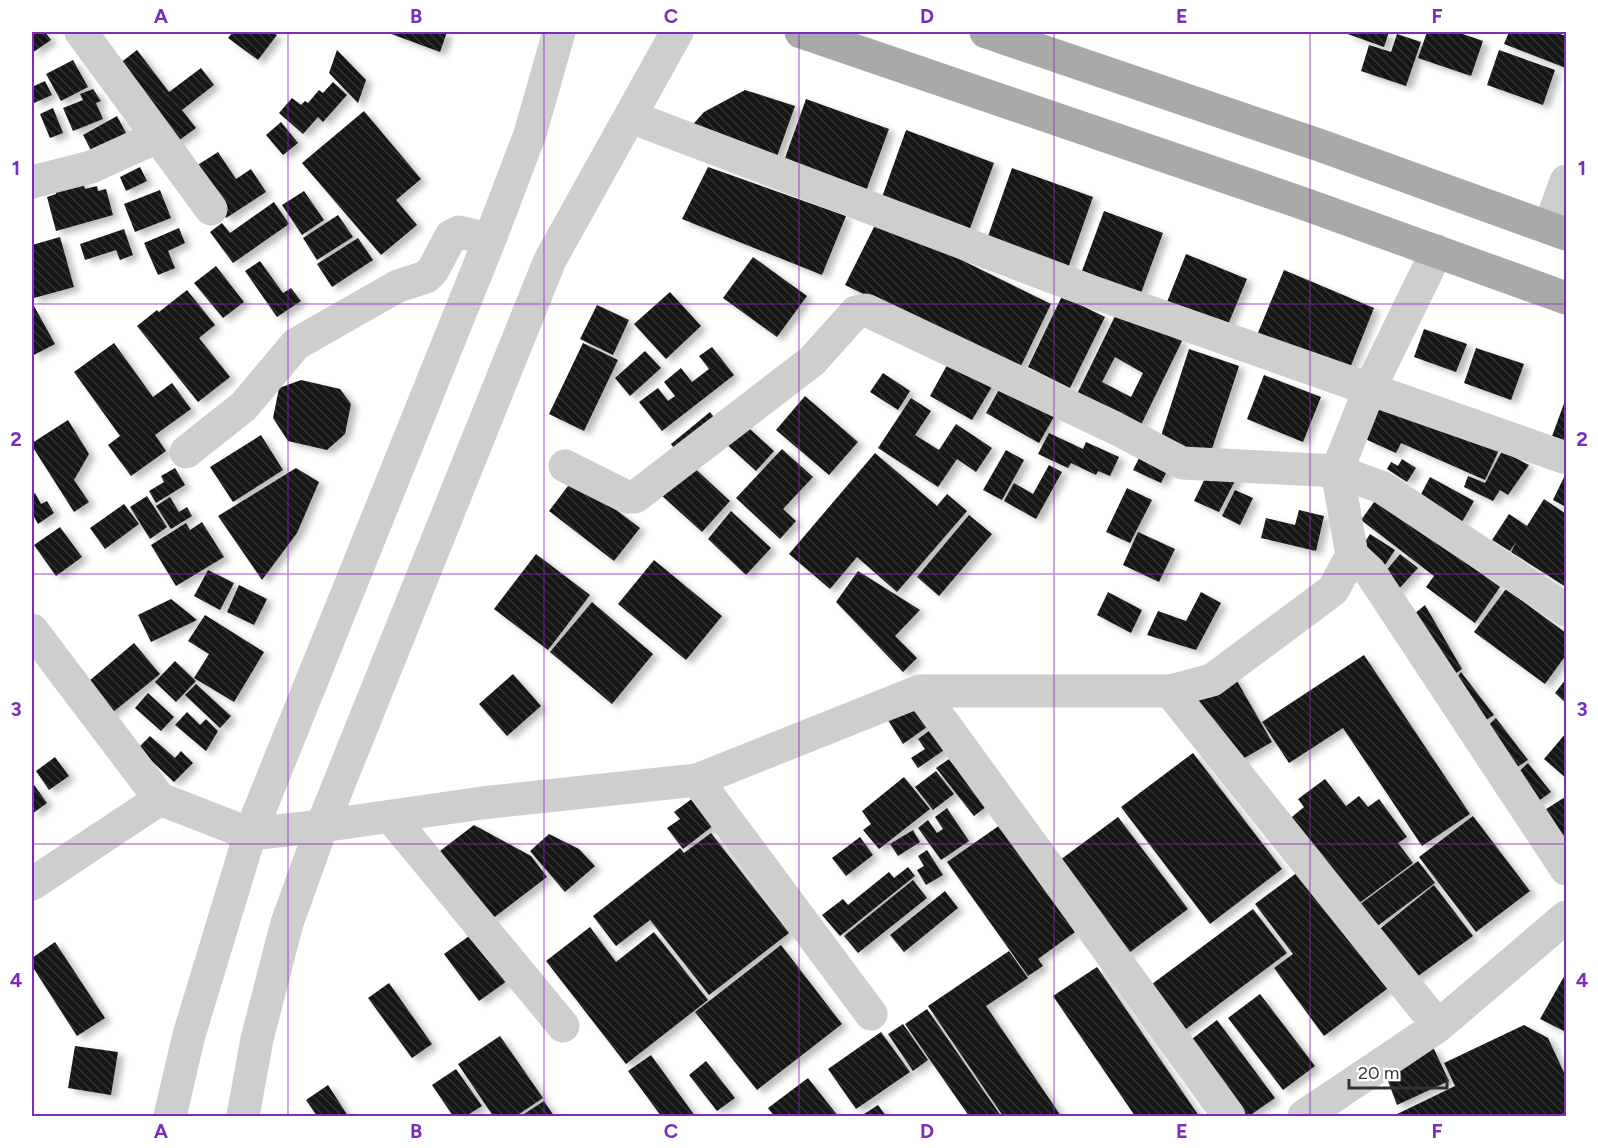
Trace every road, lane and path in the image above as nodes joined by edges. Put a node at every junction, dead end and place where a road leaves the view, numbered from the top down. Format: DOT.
graph roads {
  1 [pos="81,32"];
  2 [pos="559,32"];
  3 [pos="677,32"];
  4 [pos="801,32"];
  5 [pos="986,32"];
  6 [pos="631,117"];
  7 [pos="157,136"];
  8 [pos="1566,181"];
  9 [pos="32,182"];
  10 [pos="211,209"];
  11 [pos="1558,231"];
  12 [pos="490,239"];
  13 [pos="1437,251"];
  14 [pos="1566,298"];
  15 [pos="1370,388"];
  16 [pos="186,453"];
  17 [pos="1566,458"];
  18 [pos="565,466"];
  19 [pos="1337,471"];
  20 [pos="1352,555"];
  21 [pos="1566,610"];
  22 [pos="32,630"];
  23 [pos="920,691"];
  24 [pos="1170,691"];
  25 [pos="698,780"];
  26 [pos="160,799"];
  27 [pos="391,817"];
  28 [pos="322,826"];
  29 [pos="250,834"];
  30 [pos="1566,869"];
  31 [pos="32,884"];
  32 [pos="1566,917"];
  33 [pos="870,1014"];
  34 [pos="563,1026"];
  35 [pos="1438,1026"];
  36 [pos="170,1116"];
  37 [pos="243,1116"];
  38 [pos="1229,1116"];
  39 [pos="1304,1116"];
  1 -- 7 [label="street"];
  2 -- 12 [label="street"];
  3 -- 6 [label="street"];
  4 -- 13 [label="main road"];
  5 -- 11 [label="main road"];
  6 -- 15 [label="street"];
  6 -- 28 [label="street"];
  7 -- 9 [label="street"];
  7 -- 10 [label="street"];
  8 -- 11 [label="street"];
  12 -- 16 [label="street"];
  12 -- 29 [label="street"];
  13 -- 14 [label="main road"];
  13 -- 15 [label="street"];
  15 -- 17 [label="street"];
  15 -- 19 [label="street"];
  18 -- 19 [label="street"];
  19 -- 20 [label="street"];
  19 -- 21 [label="street"];
  20 -- 24 [label="street"];
  20 -- 30 [label="street"];
  22 -- 26 [label="street"];
  23 -- 24 [label="street"];
  23 -- 25 [label="street"];
  23 -- 38 [label="street"];
  24 -- 35 [label="street"];
  25 -- 27 [label="street"];
  25 -- 33 [label="street"];
  26 -- 29 [label="street"];
  26 -- 31 [label="street"];
  27 -- 28 [label="street"];
  27 -- 34 [label="street"];
  28 -- 29 [label="street"];
  28 -- 37 [label="street"];
  29 -- 36 [label="street"];
  32 -- 35 [label="street"];
  35 -- 39 [label="street"];
}
